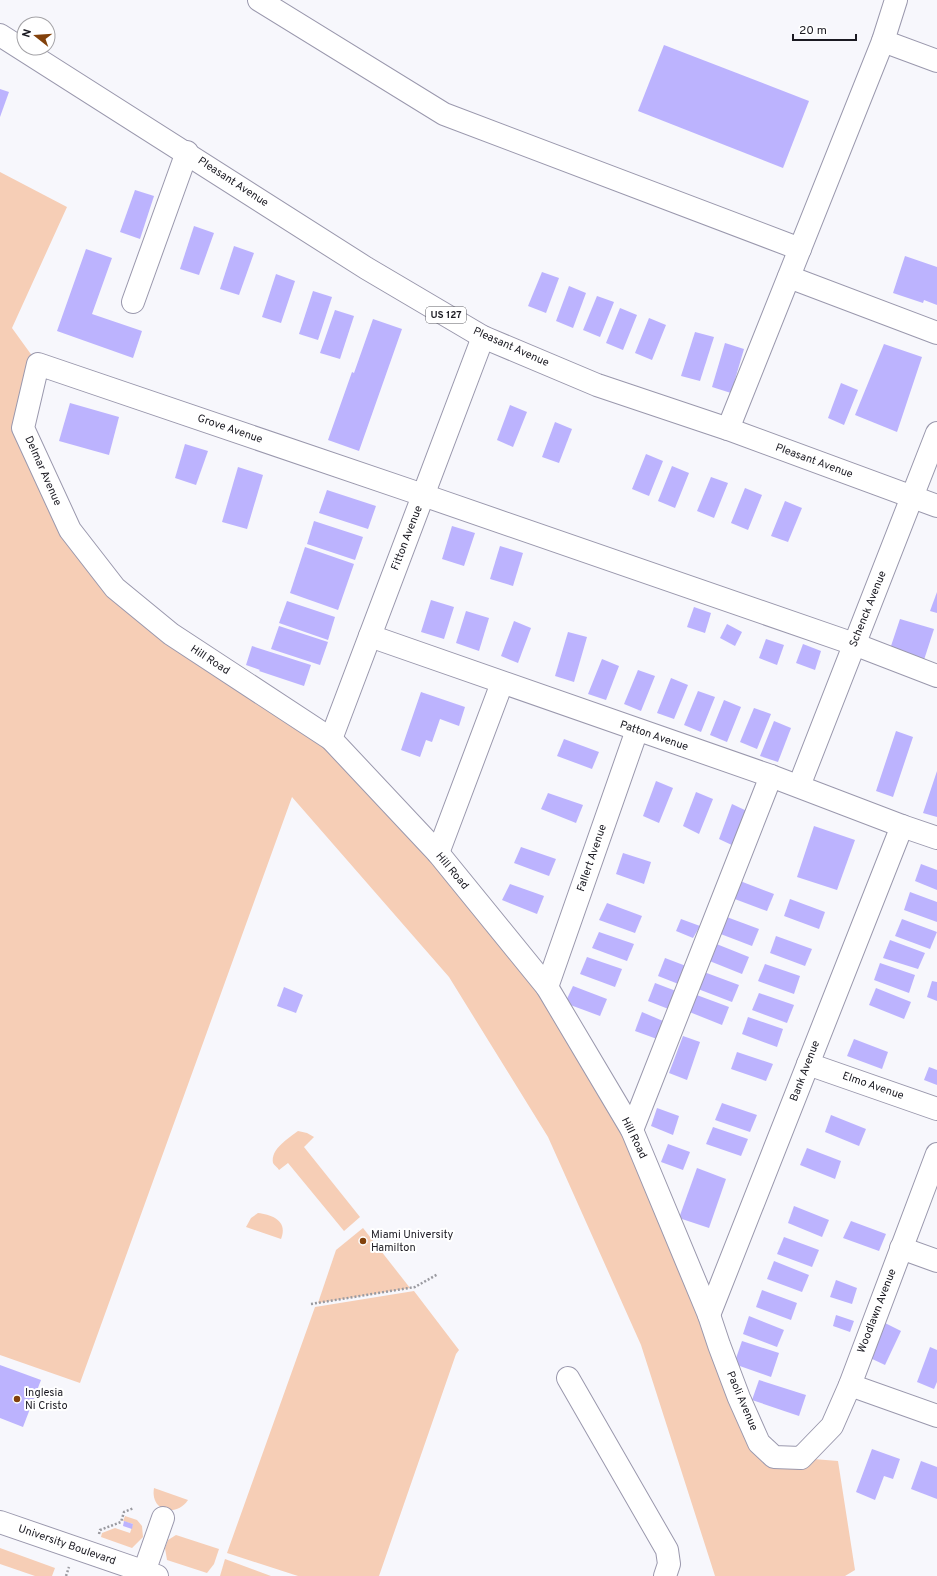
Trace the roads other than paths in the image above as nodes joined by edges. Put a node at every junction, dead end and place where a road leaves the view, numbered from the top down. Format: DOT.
graph roads {
  1 [pos="259,0"];
  2 [pos="896,0"];
  3 [pos="0,35"];
  4 [pos="883,41"];
  5 [pos="937,61"];
  6 [pos="187,152"];
  7 [pos="800,250"];
  8 [pos="789,276"];
  9 [pos="133,302"];
  10 [pos="937,333"];
  11 [pos="483,337"];
  12 [pos="38,364"];
  13 [pos="728,430"];
  14 [pos="937,433"];
  15 [pos="423,495"];
  16 [pos="912,497"];
  17 [pos="937,506"];
  18 [pos="70,530"];
  19 [pos="370,636"];
  20 [pos="854,644"];
  21 [pos="937,676"];
  22 [pos="502,683"];
  23 [pos="637,730"];
  24 [pos="331,739"];
  25 [pos="771,776"];
  26 [pos="799,786"];
  27 [pos="902,826"];
  28 [pos="937,838"];
  29 [pos="438,854"];
  30 [pos="546,987"];
  31 [pos="808,1064"];
  32 [pos="937,1109"];
  33 [pos="632,1130"];
  34 [pos="937,1154"];
  35 [pos="901,1248"];
  36 [pos="937,1261"];
  37 [pos="710,1315"];
  38 [pos="568,1378"];
  39 [pos="850,1385"];
  40 [pos="937,1416"];
  41 [pos="801,1458"];
  42 [pos="163,1518"];
  43 [pos="0,1522"];
  44 [pos="150,1574"];
  45 [pos="665,1576"];
  1 -- 7 [label="street"];
  2 -- 4 [label="street"];
  3 -- 6 [label="street, Pleasant Avenue / US 127"];
  4 -- 5 [label="street"];
  4 -- 7 [label="street"];
  6 -- 9 [label="street"];
  6 -- 11 [label="street, Pleasant Avenue / US 127"];
  7 -- 8 [label="street"];
  8 -- 10 [label="street"];
  8 -- 13 [label="street"];
  11 -- 13 [label="street, Pleasant Avenue / US 127"];
  11 -- 15 [label="street, Fitton Avenue"];
  12 -- 15 [label="street, Grove Avenue"];
  12 -- 18 [label="street, Delmar Avenue"];
  13 -- 16 [label="street, Pleasant Avenue / US 127"];
  14 -- 16 [label="street, Schenck Avenue"];
  15 -- 19 [label="street, Fitton Avenue"];
  15 -- 20 [label="street, Grove Avenue"];
  16 -- 17 [label="street, Pleasant Avenue / US 127"];
  16 -- 20 [label="street, Schenck Avenue"];
  18 -- 24 [label="street, Hill Road"];
  19 -- 22 [label="street, Patton Avenue"];
  19 -- 24 [label="street, Fitton Avenue"];
  20 -- 21 [label="street, Grove Avenue"];
  20 -- 26 [label="street, Schenck Avenue"];
  22 -- 23 [label="street, Patton Avenue"];
  22 -- 29 [label="street"];
  23 -- 25 [label="street, Patton Avenue"];
  23 -- 30 [label="street, Fallert Avenue"];
  24 -- 29 [label="street, Hill Road"];
  25 -- 26 [label="street, Patton Avenue"];
  25 -- 33 [label="street"];
  26 -- 27 [label="street, Patton Avenue"];
  27 -- 28 [label="street, Patton Avenue"];
  27 -- 31 [label="street, Bank Avenue"];
  29 -- 30 [label="street, Hill Road"];
  30 -- 33 [label="street, Hill Road"];
  31 -- 32 [label="street, Elmo Avenue"];
  31 -- 37 [label="street, Bank Avenue"];
  33 -- 37 [label="street, Hill Road"];
  34 -- 35 [label="street, Woodlawn Avenue"];
  35 -- 36 [label="street"];
  35 -- 39 [label="street, Woodlawn Avenue"];
  37 -- 41 [label="street, Paoli Avenue"];
  38 -- 45 [label="street"];
  39 -- 40 [label="street"];
  39 -- 41 [label="street, Woodlawn Avenue"];
  42 -- 44 [label="street"];
  43 -- 44 [label="street, University Boulevard"];
}
